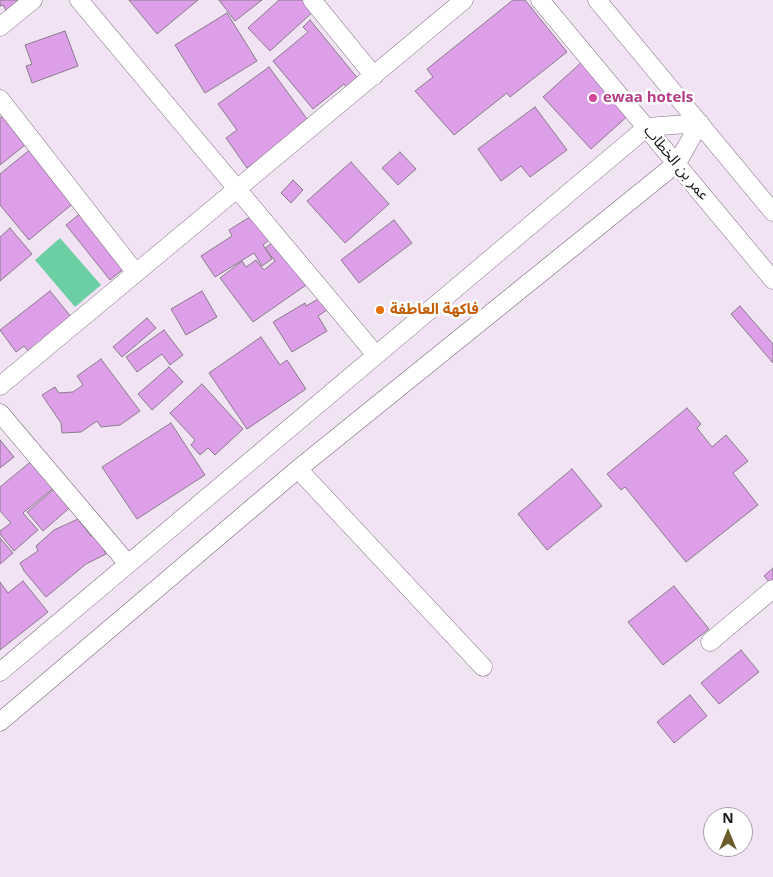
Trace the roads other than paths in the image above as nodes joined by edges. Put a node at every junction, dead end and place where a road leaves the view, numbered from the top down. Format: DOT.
graph roads {
  1 [pos="33,0"];
  2 [pos="79,0"];
  3 [pos="312,0"];
  4 [pos="464,0"];
  5 [pos="540,0"];
  6 [pos="597,0"];
  7 [pos="0,27"];
  8 [pos="374,76"];
  9 [pos="0,99"];
  10 [pos="700,124"];
  11 [pos="647,128"];
  12 [pos="677,163"];
  13 [pos="236,190"];
  14 [pos="773,212"];
  15 [pos="136,273"];
  16 [pos="773,280"];
  17 [pos="376,355"];
  18 [pos="0,386"];
  19 [pos="0,413"];
  20 [pos="298,469"];
  21 [pos="128,564"];
  22 [pos="773,589"];
  23 [pos="710,642"];
  24 [pos="483,667"];
  25 [pos="0,672"];
  26 [pos="0,722"];
  1 -- 7 [label="street"];
  2 -- 13 [label="street"];
  3 -- 8 [label="street"];
  4 -- 8 [label="street"];
  5 -- 11 [label="street, عمر بن الخطاب"];
  6 -- 10 [label="street"];
  8 -- 13 [label="street"];
  9 -- 15 [label="street"];
  10 -- 11 [label="street"];
  10 -- 12 [label="street"];
  10 -- 14 [label="street"];
  11 -- 12 [label="street, عمر بن الخطاب"];
  11 -- 17 [label="street"];
  12 -- 16 [label="street, عمر بن الخطاب"];
  12 -- 20 [label="street"];
  13 -- 15 [label="street"];
  13 -- 17 [label="street"];
  15 -- 18 [label="street"];
  17 -- 21 [label="street"];
  19 -- 21 [label="street"];
  20 -- 24 [label="street"];
  20 -- 26 [label="street"];
  21 -- 25 [label="street"];
  22 -- 23 [label="street"];
}
